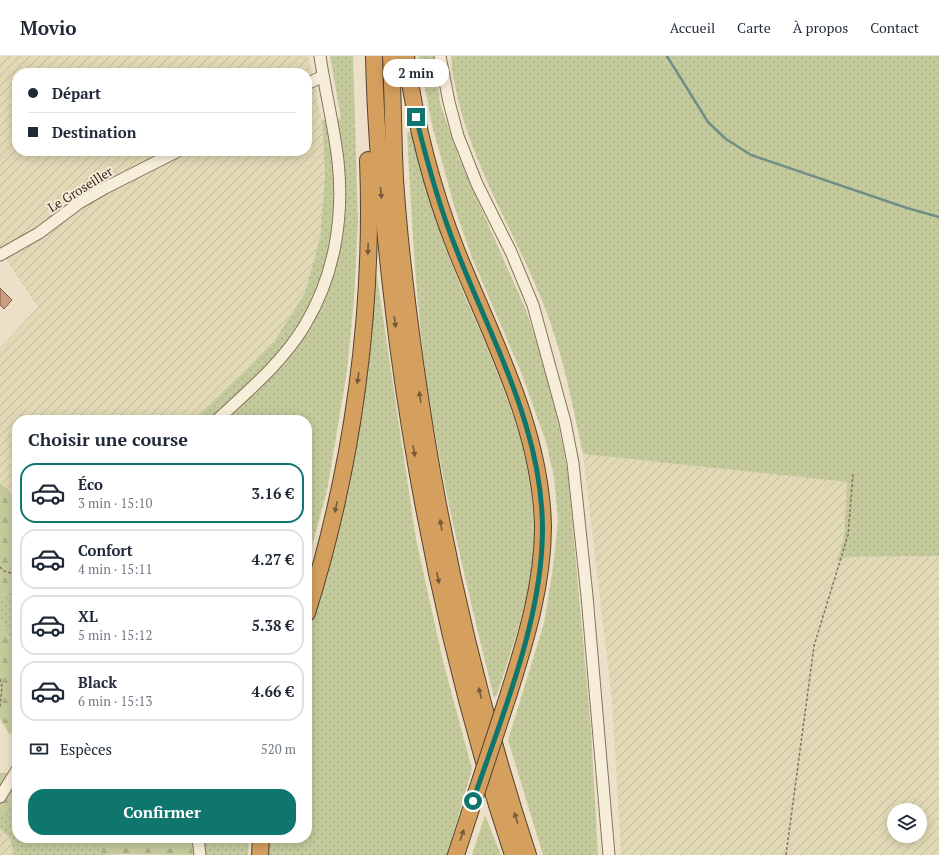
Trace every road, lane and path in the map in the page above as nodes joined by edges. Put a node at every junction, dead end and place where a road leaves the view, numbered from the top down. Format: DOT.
graph roads {
  1 [pos="320,56"];
  2 [pos="365,56"];
  3 [pos="374,56"];
  4 [pos="391,56"];
  5 [pos="406,56"];
  6 [pos="440,56"];
  7 [pos="323,76"];
  8 [pos="312,82"];
  9 [pos="168,156"];
  10 [pos="0,255"];
  11 [pos="222,415"];
  12 [pos="853,474"];
  13 [pos="0,567"];
  14 [pos="12,573"];
  15 [pos="312,595"];
  16 [pos="0,679"];
  17 [pos="0,707"];
  18 [pos="12,778"];
  19 [pos="0,797"];
  20 [pos="199,843"];
  21 [pos="261,843"];
  22 [pos="200,855"];
  23 [pos="260,855"];
  24 [pos="456,855"];
  25 [pos="513,855"];
  26 [pos="528,855"];
  27 [pos="609,855"];
  28 [pos="786,855"];
  1 -- 7 [label="street"];
  2 -- 15 [label="highway, one-way"];
  3 -- 25 [label="highway, one-way"];
  26 -- 4 [label="highway, one-way"];
  24 -- 5 [label="highway, one-way, bridge"];
  6 -- 27 [label="street"];
  7 -- 8 [label="street"];
  7 -- 11 [label="street"];
  9 -- 10 [label="street, Le Groseiller"];
  12 -- 28 [label="path"];
  13 -- 14 [label="path"];
  16 -- 17 [label="path"];
  18 -- 19 [label="street"];
  20 -- 22 [label="street"];
  21 -- 23 [label="highway"];
}
